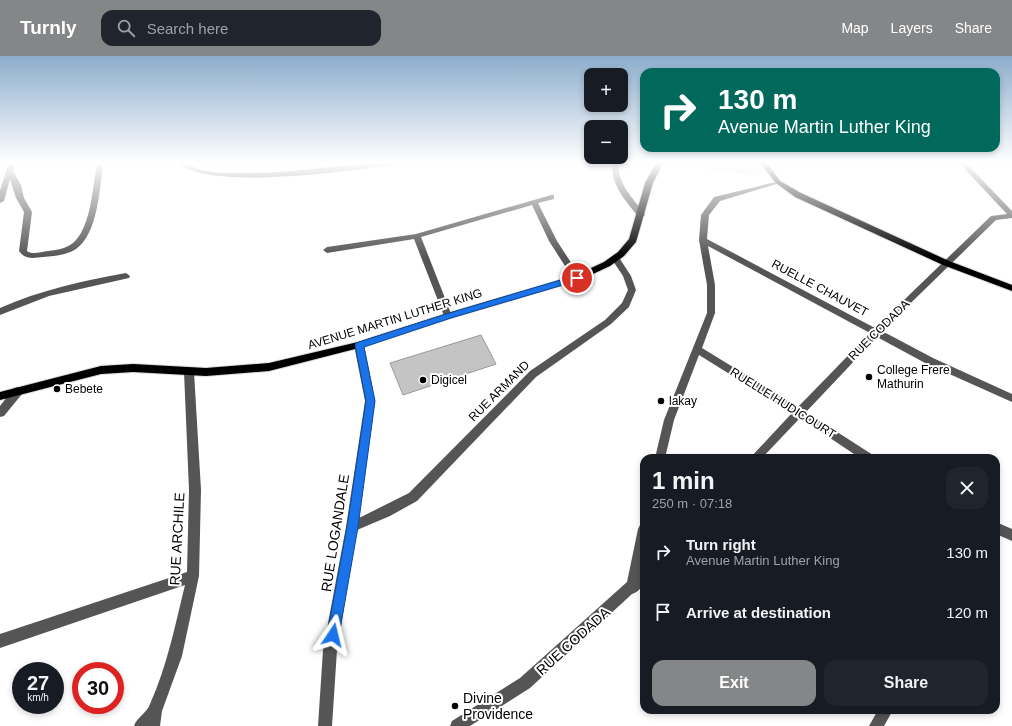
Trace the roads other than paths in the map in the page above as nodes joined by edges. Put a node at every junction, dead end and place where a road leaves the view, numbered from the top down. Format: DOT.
graph roads {
  1 [pos="19,194"];
  2 [pos="95,194"];
  3 [pos="625,194"];
  4 [pos="646,194"];
  5 [pos="734,194"];
  6 [pos="797,194"];
  7 [pos="992,194"];
  8 [pos="551,197"];
  9 [pos="534,202"];
  10 [pos="641,214"];
  11 [pos="1012,215"];
  12 [pos="417,236"];
  13 [pos="703,240"];
  14 [pos="327,250"];
  15 [pos="615,258"];
  16 [pos="946,263"];
  17 [pos="126,276"];
  18 [pos="577,278"];
  19 [pos="1012,288"];
  20 [pos="0,312"];
  21 [pos="448,316"];
  22 [pos="877,331"];
  23 [pos="359,345"];
  24 [pos="697,349"];
  25 [pos="189,372"];
  26 [pos="18,391"];
  27 [pos="0,396"];
  28 [pos="1012,398"];
  29 [pos="798,412"];
  30 [pos="0,413"];
  31 [pos="661,454"];
  32 [pos="759,454"];
  33 [pos="862,454"];
  34 [pos="352,527"];
  35 [pos="1000,530"];
  36 [pos="1012,535"];
  37 [pos="640,549"];
  38 [pos="194,576"];
  39 [pos="640,579"];
  40 [pos="632,588"];
  41 [pos="0,641"];
  42 [pos="155,711"];
  43 [pos="884,714"];
  44 [pos="142,726"];
  45 [pos="153,726"];
  46 [pos="324,726"];
  47 [pos="457,726"];
  48 [pos="876,726"];
  1 -- 2 [label="street"];
  3 -- 10 [label="street"];
  4 -- 10 [label="main road, AVENUE MARTIN LUTHER KING"];
  5 -- 13 [label="street"];
  6 -- 16 [label="main road"];
  7 -- 11 [label="street"];
  8 -- 9 [label="street"];
  9 -- 12 [label="street"];
  9 -- 18 [label="street"];
  10 -- 15 [label="main road, AVENUE MARTIN LUTHER KING"];
  11 -- 16 [label="street, RUE CODADA"];
  12 -- 14 [label="street"];
  12 -- 21 [label="street"];
  13 -- 22 [label="street, RUELLE CHAUVET"];
  13 -- 24 [label="street"];
  15 -- 18 [label="main road, AVENUE MARTIN LUTHER KING"];
  15 -- 34 [label="street, RUE ARMAND"];
  16 -- 19 [label="main road"];
  16 -- 22 [label="street, RUE CODADA"];
  17 -- 20 [label="street"];
  18 -- 21 [label="main road, AVENUE MARTIN LUTHER KING"];
  21 -- 23 [label="main road, AVENUE MARTIN LUTHER KING"];
  22 -- 28 [label="street, RUELLE CHAUVET"];
  22 -- 29 [label="street, RUE CODADA"];
  23 -- 25 [label="main road, AVENUE MARTIN LUTHER KING"];
  23 -- 34 [label="street, RUE LOGANDALE"];
  24 -- 29 [label="street, RUELLE HUDICOURT"];
  24 -- 31 [label="street"];
  25 -- 26 [label="main road, AVENUE MARTIN LUTHER KING"];
  25 -- 38 [label="street, RUE ARCHILE"];
  26 -- 27 [label="main road, AVENUE MARTIN LUTHER KING"];
  26 -- 30 [label="street"];
  29 -- 32 [label="street, RUE CODADA"];
  29 -- 33 [label="street, RUELLE HUDICOURT"];
  34 -- 46 [label="street, RUE LOGANDALE"];
  35 -- 36 [label="street"];
  37 -- 40 [label="street"];
  38 -- 41 [label="street"];
  38 -- 42 [label="street, RUE ARCHILE"];
  39 -- 40 [label="street, RUE CODADA"];
  40 -- 47 [label="street, RUE CODADA"];
  42 -- 44 [label="street"];
  42 -- 45 [label="street, RUE ARCHILE"];
  43 -- 48 [label="street"];
}
